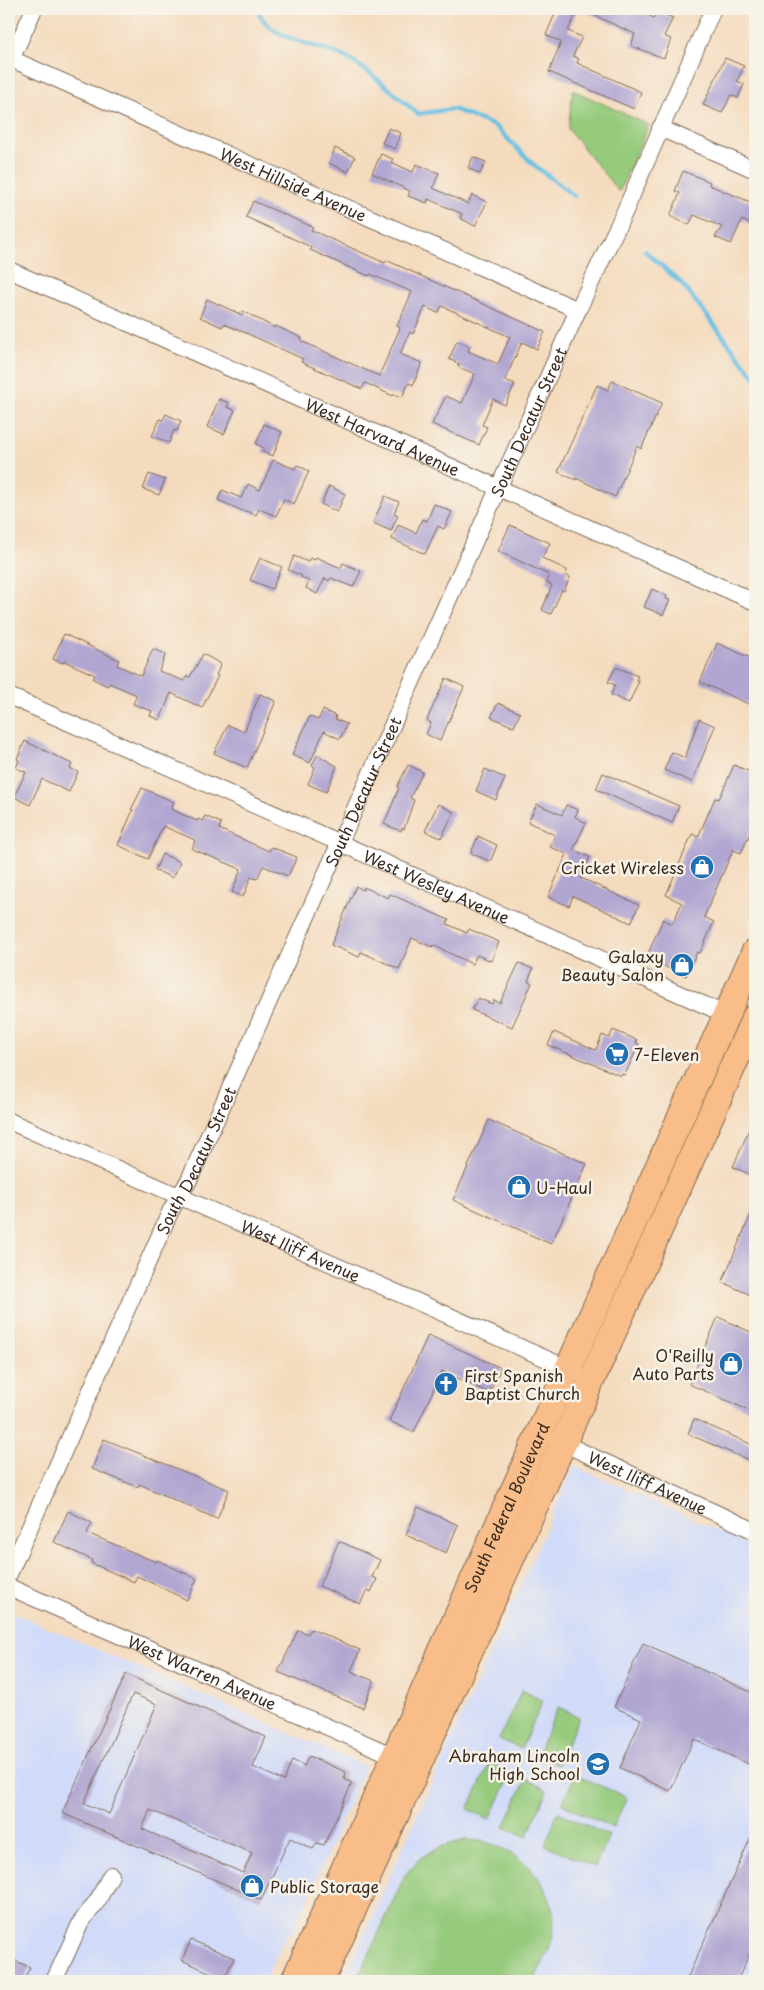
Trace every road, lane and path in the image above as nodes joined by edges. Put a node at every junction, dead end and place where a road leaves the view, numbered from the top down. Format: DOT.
graph roads {
  1 [pos="34,9"];
  2 [pos="713,9"];
  3 [pos="10,60"];
  4 [pos="660,128"];
  5 [pos="755,170"];
  6 [pos="9,270"];
  7 [pos="578,310"];
  8 [pos="498,488"];
  9 [pos="755,602"];
  10 [pos="9,696"];
  11 [pos="340,843"];
  12 [pos="755,952"];
  13 [pos="755,982"];
  14 [pos="755,988"];
  15 [pos="727,1016"];
  16 [pos="755,1017"];
  17 [pos="9,1120"];
  18 [pos="688,1166"];
  19 [pos="179,1196"];
  20 [pos="569,1369"];
  21 [pos="592,1379"];
  22 [pos="552,1438"];
  23 [pos="755,1531"];
  24 [pos="9,1574"];
  25 [pos="9,1587"];
  26 [pos="396,1757"];
  27 [pos="111,1875"];
  28 [pos="54,1981"];
  29 [pos="294,1981"];
  30 [pos="322,1981"];
  1 -- 3 [label="street"];
  2 -- 4 [label="street, South Decatur Street"];
  3 -- 7 [label="street, West Hillside Avenue"];
  4 -- 5 [label="street"];
  4 -- 7 [label="street, South Decatur Street"];
  6 -- 8 [label="street, West Harvard Avenue"];
  7 -- 8 [label="street, South Decatur Street"];
  8 -- 9 [label="street, West Harvard Avenue"];
  8 -- 11 [label="street, South Decatur Street"];
  10 -- 11 [label="street, West Wesley Avenue"];
  11 -- 15 [label="street, West Wesley Avenue"];
  11 -- 19 [label="street, South Decatur Street"];
  12 -- 15 [label="main road, South Federal Boulevard"];
  13 -- 14 [label="main road"];
  15 -- 18 [label="main road"];
  15 -- 20 [label="main road, South Federal Boulevard"];
  16 -- 18 [label="main road, South Federal Boulevard"];
  17 -- 19 [label="street, West Iliff Avenue"];
  18 -- 21 [label="main road, South Federal Boulevard"];
  19 -- 20 [label="street, West Iliff Avenue"];
  19 -- 24 [label="street, South Decatur Street"];
  20 -- 21 [label="street, West Iliff Avenue"];
  20 -- 22 [label="main road, South Federal Boulevard"];
  21 -- 22 [label="main road, South Federal Boulevard"];
  22 -- 23 [label="street, West Iliff Avenue"];
  22 -- 26 [label="main road, South Federal Boulevard"];
  22 -- 30 [label="main road, South Federal Boulevard"];
  25 -- 26 [label="street, West Warren Avenue"];
  26 -- 29 [label="main road, South Federal Boulevard"];
  27 -- 28 [label="street"];
}
